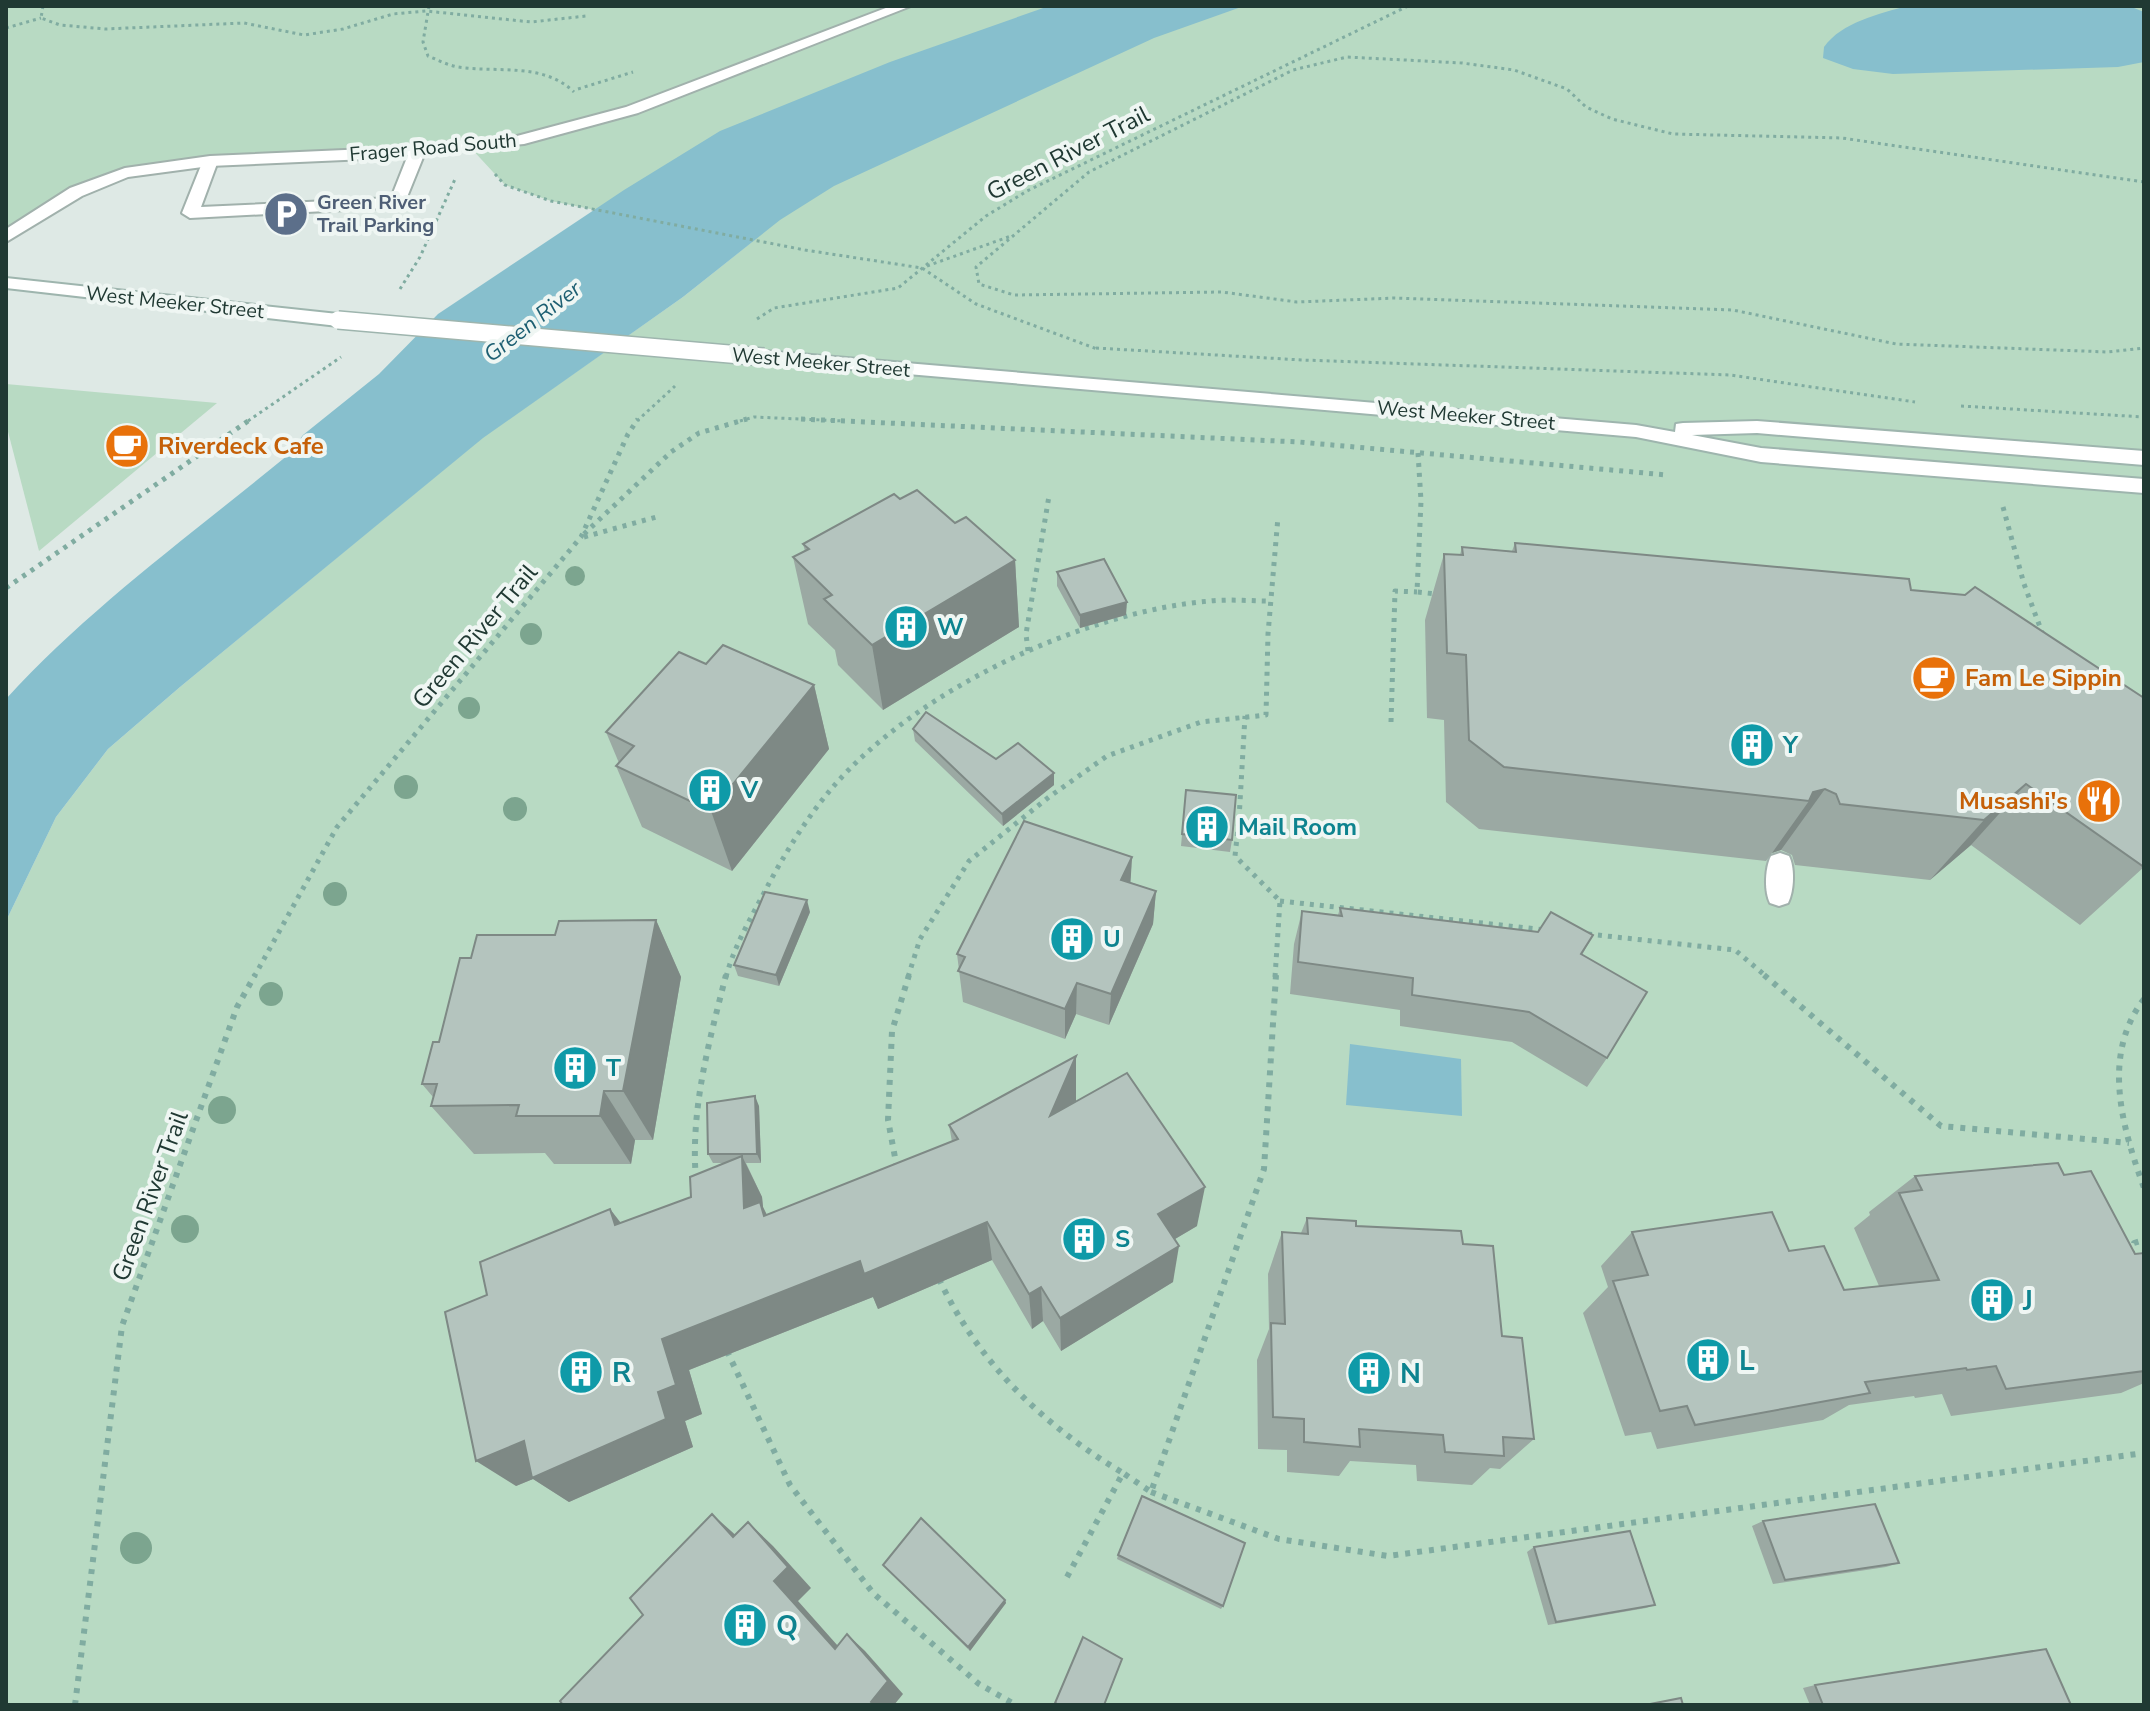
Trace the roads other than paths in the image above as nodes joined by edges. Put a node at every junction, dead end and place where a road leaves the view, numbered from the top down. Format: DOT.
graph roads {
  1 [pos="904,6"];
  2 [pos="418,150"];
  3 [pos="210,161"];
  4 [pos="6,237"];
  5 [pos="6,283"];
  6 [pos="1636,431"];
  7 [pos="2144,458"];
  8 [pos="2144,486"];
  9 [pos="1780,863"];
  10 [pos="1779,896"];
  1 -- 2 [label="main road, Frager Road South"];
  2 -- 3 [label="main road, Frager Road South"];
  2 -- 3 [label="main road"];
  3 -- 4 [label="main road, Frager Road South"];
  5 -- 6 [label="main road, West Meeker Street, bridge"];
  6 -- 7 [label="main road, West Meeker Street"];
  6 -- 8 [label="main road, West Meeker Street"];
  9 -- 10 [label="main road"];
}
